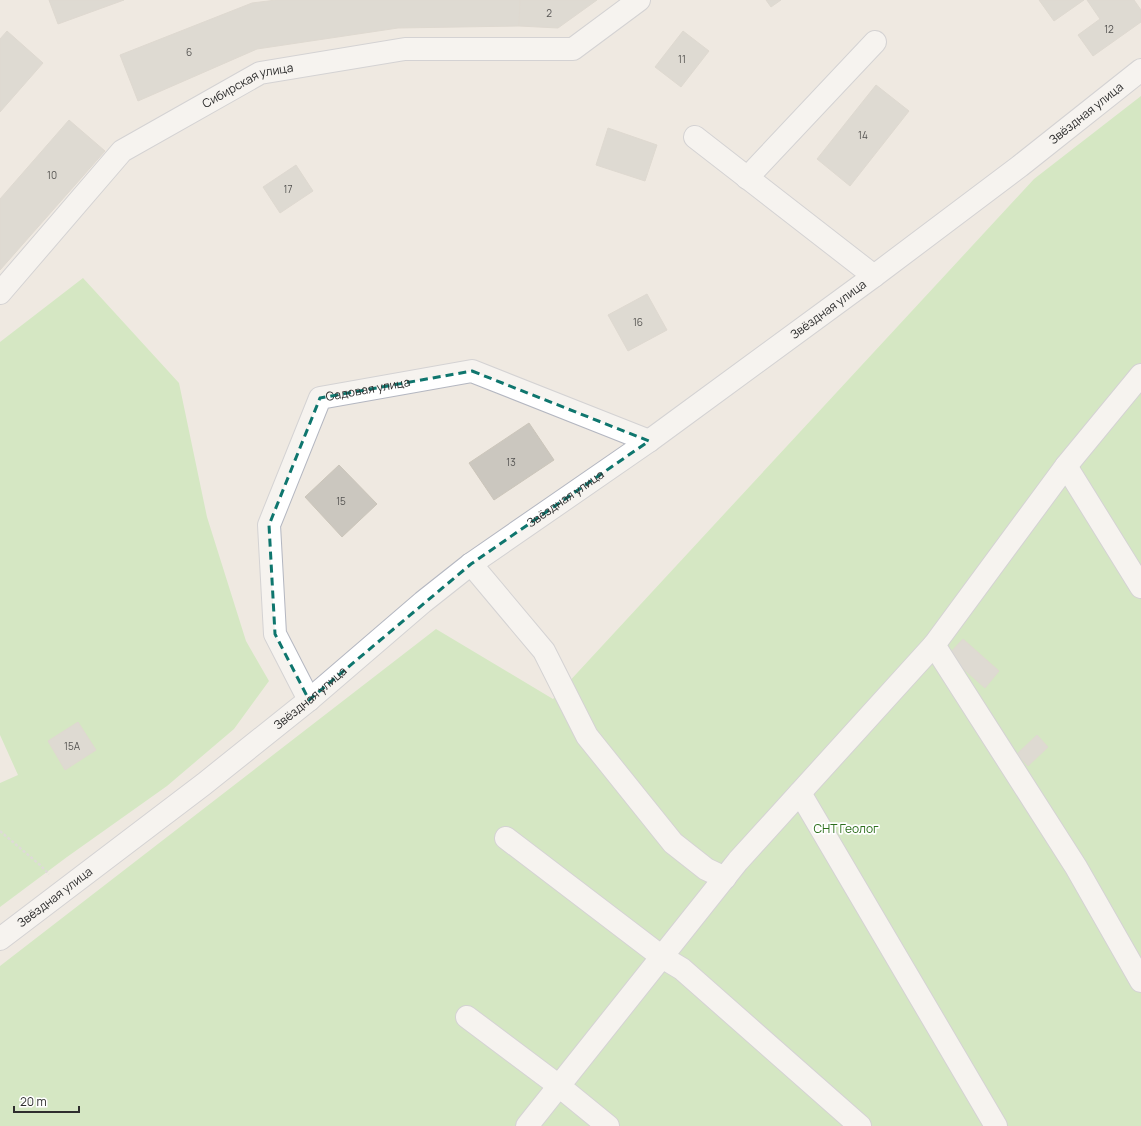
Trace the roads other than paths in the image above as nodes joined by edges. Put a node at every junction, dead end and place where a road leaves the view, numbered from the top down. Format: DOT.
graph roads {
  1 [pos="639,0"];
  2 [pos="875,42"];
  3 [pos="1141,70"];
  4 [pos="695,137"];
  5 [pos="747,178"];
  6 [pos="874,276"];
  7 [pos="0,293"];
  8 [pos="1141,375"];
  9 [pos="649,441"];
  10 [pos="1066,466"];
  11 [pos="471,564"];
  12 [pos="1141,587"];
  13 [pos="934,645"];
  14 [pos="309,700"];
  15 [pos="800,793"];
  16 [pos="506,838"];
  17 [pos="725,878"];
  18 [pos="0,939"];
  19 [pos="662,957"];
  20 [pos="1141,982"];
  21 [pos="467,1017"];
  22 [pos="559,1086"];
  23 [pos="527,1126"];
  24 [pos="608,1126"];
  25 [pos="860,1126"];
  26 [pos="996,1126"];
  1 -- 7 [label="street, Сибирская улица"];
  2 -- 5 [label="street"];
  3 -- 6 [label="street, Звёздная улица"];
  4 -- 5 [label="street"];
  5 -- 6 [label="street"];
  6 -- 9 [label="street, Звёздная улица"];
  8 -- 10 [label="street"];
  9 -- 11 [label="street, Звёздная улица"];
  9 -- 14 [label="street, Садовая улица"];
  10 -- 12 [label="street"];
  10 -- 13 [label="street"];
  11 -- 14 [label="street, Звёздная улица"];
  11 -- 17 [label="street"];
  13 -- 15 [label="street"];
  13 -- 20 [label="street"];
  14 -- 18 [label="street, Звёздная улица"];
  15 -- 17 [label="street"];
  15 -- 26 [label="street"];
  16 -- 19 [label="street"];
  17 -- 19 [label="street"];
  19 -- 22 [label="street"];
  19 -- 25 [label="street"];
  21 -- 22 [label="street"];
  22 -- 23 [label="street"];
  22 -- 24 [label="street"];
}
